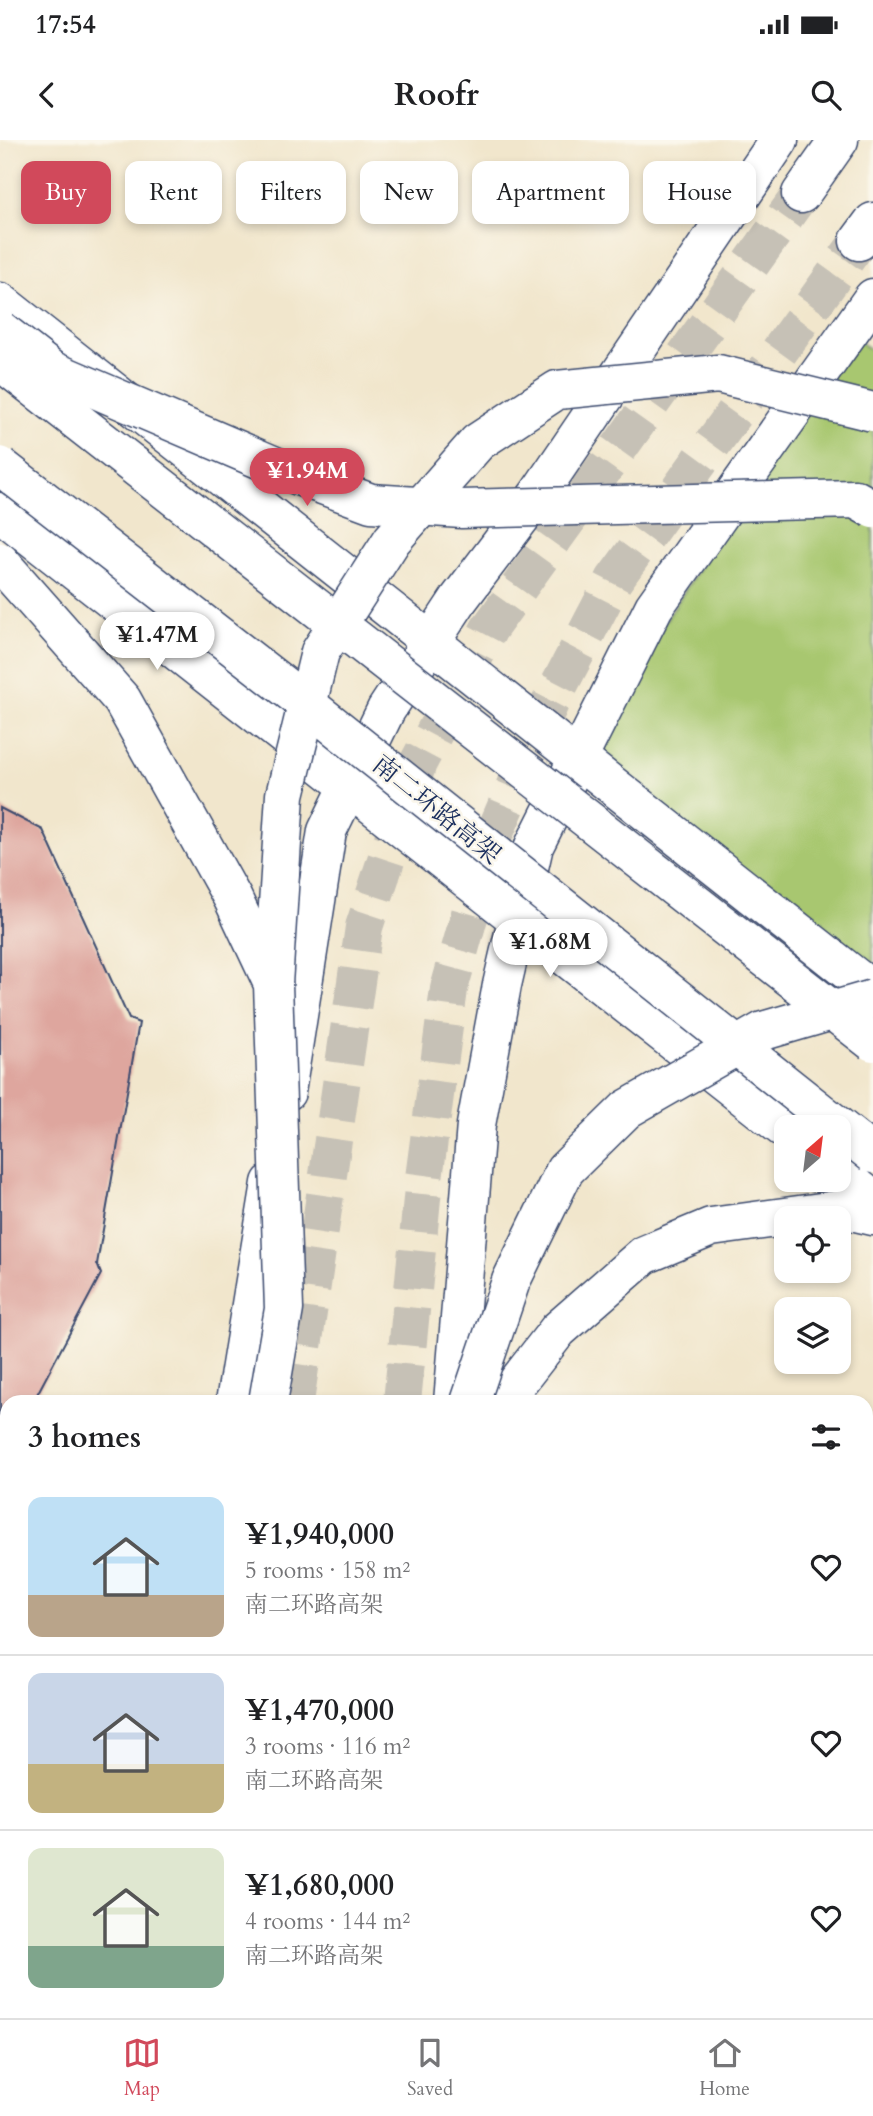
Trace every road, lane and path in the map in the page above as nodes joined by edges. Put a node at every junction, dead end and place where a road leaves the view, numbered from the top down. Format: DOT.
graph roads {
  1 [pos="779,140"];
  2 [pos="839,140"];
  3 [pos="800,194"];
  4 [pos="873,298"];
  5 [pos="0,302"];
  6 [pos="0,330"];
  7 [pos="0,361"];
  8 [pos="873,412"];
  9 [pos="0,466"];
  10 [pos="873,509"];
  11 [pos="0,512"];
  12 [pos="0,562"];
  13 [pos="430,643"];
  14 [pos="578,758"];
  15 [pos="350,785"];
  16 [pos="518,916"];
  17 [pos="273,984"];
  18 [pos="873,991"];
  19 [pos="873,999"];
  20 [pos="873,1042"];
  21 [pos="774,1120"];
  22 [pos="873,1154"];
  23 [pos="851,1182"];
  24 [pos="873,1200"];
  25 [pos="873,1216"];
  26 [pos="236,1395"];
  27 [pos="269,1395"];
  28 [pos="454,1395"];
  29 [pos="472,1395"];
  30 [pos="507,1395"];
  1 -- 13 [label="main road"];
  2 -- 3 [label="main road"];
  4 -- 14 [label="main road"];
  5 -- 13 [label="main road"];
  6 -- 10 [label="main road, bridge"];
  7 -- 20 [label="main road, bridge"];
  8 -- 17 [label="main road, bridge"];
  9 -- 22 [label="main road, 南二环路高架, bridge"];
  11 -- 15 [label="main road"];
  12 -- 17 [label="main road, bridge"];
  13 -- 14 [label="main road"];
  13 -- 15 [label="main road"];
  14 -- 16 [label="main road"];
  14 -- 18 [label="main road"];
  15 -- 16 [label="main road"];
  15 -- 26 [label="main road"];
  16 -- 21 [label="main road"];
  16 -- 28 [label="main road"];
  17 -- 27 [label="main road, bridge"];
  19 -- 29 [label="main road, bridge"];
  23 -- 24 [label="main road"];
  25 -- 30 [label="main road"];
}
